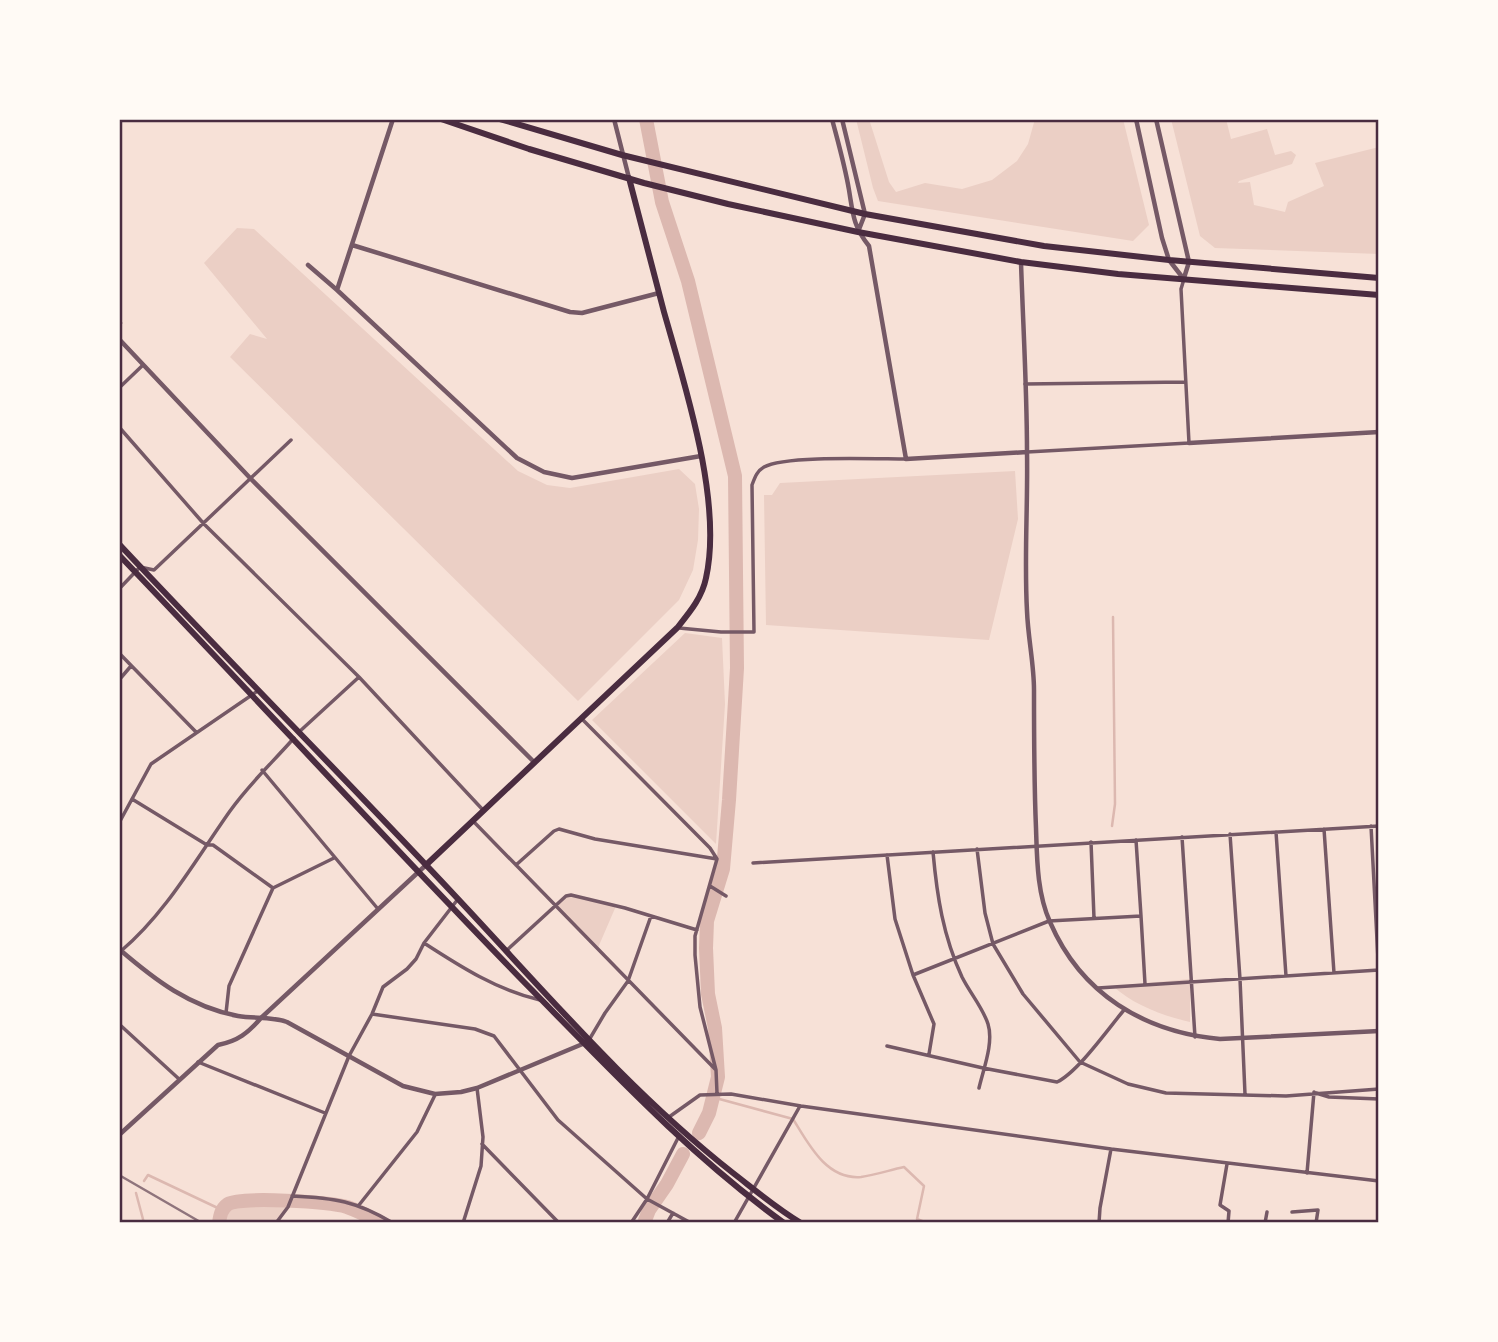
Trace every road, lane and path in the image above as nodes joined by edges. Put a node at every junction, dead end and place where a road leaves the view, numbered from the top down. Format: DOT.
graph roads {
  1 [pos="393,119"];
  2 [pos="441,119"];
  3 [pos="500,119"];
  4 [pos="614,119"];
  5 [pos="832,119"];
  6 [pos="842,119"];
  7 [pos="1136,119"];
  8 [pos="1156,119"];
  9 [pos="622,155"];
  10 [pos="629,178"];
  11 [pos="851,211"];
  12 [pos="865,214"];
  13 [pos="858,232"];
  14 [pos="352,245"];
  15 [pos="1169,260"];
  16 [pos="1021,262"];
  17 [pos="1189,262"];
  18 [pos="308,265"];
  19 [pos="1379,278"];
  20 [pos="1184,279"];
  21 [pos="337,290"];
  22 [pos="659,293"];
  23 [pos="1379,295"];
  24 [pos="119,339"];
  25 [pos="143,365"];
  26 [pos="1185,382"];
  27 [pos="1025,384"];
  28 [pos="119,388"];
  29 [pos="119,427"];
  30 [pos="1379,432"];
  31 [pos="291,440"];
  32 [pos="1189,443"];
  33 [pos="1027,452"];
  34 [pos="701,456"];
  35 [pos="906,459"];
  36 [pos="251,479"];
  37 [pos="204,524"];
  38 [pos="119,544"];
  39 [pos="119,555"];
  40 [pos="138,569"];
  41 [pos="119,589"];
  42 [pos="677,628"];
  43 [pos="119,653"];
  44 [pos="131,666"];
  45 [pos="359,677"];
  46 [pos="119,680"];
  47 [pos="259,691"];
  48 [pos="251,695"];
  49 [pos="581,718"];
  50 [pos="196,732"];
  51 [pos="296,735"];
  52 [pos="534,762"];
  53 [pos="262,770"];
  54 [pos="132,799"];
  55 [pos="483,810"];
  56 [pos="472,820"];
  57 [pos="119,823"];
  58 [pos="1371,826"];
  59 [pos="1379,826"];
  60 [pos="1324,829"];
  61 [pos="1276,832"];
  62 [pos="1230,834"];
  63 [pos="1182,837"];
  64 [pos="1136,840"];
  65 [pos="1091,842"];
  66 [pos="208,845"];
  67 [pos="1037,846"];
  68 [pos="977,849"];
  69 [pos="933,852"];
  70 [pos="887,855"];
  71 [pos="334,858"];
  72 [pos="717,859"];
  73 [pos="753,863"];
  74 [pos="426,865"];
  75 [pos="516,865"];
  76 [pos="418,873"];
  77 [pos="272,888"];
  78 [pos="712,888"];
  79 [pos="726,896"];
  80 [pos="458,899"];
  81 [pos="451,905"];
  82 [pos="556,906"];
  83 [pos="380,910"];
  84 [pos="651,916"];
  85 [pos="1141,916"];
  86 [pos="1094,918"];
  87 [pos="1049,921"];
  88 [pos="697,930"];
  89 [pos="424,943"];
  90 [pos="993,944"];
  91 [pos="120,950"];
  92 [pos="506,951"];
  93 [pos="954,959"];
  94 [pos="1379,970"];
  95 [pos="1334,973"];
  96 [pos="913,975"];
  97 [pos="1286,976"];
  98 [pos="1379,978"];
  99 [pos="1240,979"];
  100 [pos="628,981"];
  101 [pos="1192,981"];
  102 [pos="1145,984"];
  103 [pos="1098,988"];
  104 [pos="542,1000"];
  105 [pos="556,1003"];
  106 [pos="1125,1010"];
  107 [pos="226,1013"];
  108 [pos="372,1014"];
  109 [pos="261,1018"];
  110 [pos="119,1024"];
  111 [pos="1379,1031"];
  112 [pos="1195,1037"];
  113 [pos="1243,1038"];
  114 [pos="586,1042"];
  115 [pos="887,1046"];
  116 [pos="929,1055"];
  117 [pos="349,1056"];
  118 [pos="198,1062"];
  119 [pos="1080,1062"];
  120 [pos="984,1068"];
  121 [pos="520,1070"];
  122 [pos="716,1070"];
  123 [pos="179,1079"];
  124 [pos="477,1088"];
  125 [pos="979,1088"];
  126 [pos="1379,1089"];
  127 [pos="1314,1092"];
  128 [pos="717,1093"];
  129 [pos="435,1094"];
  130 [pos="1245,1094"];
  131 [pos="1379,1099"];
  132 [pos="800,1106"];
  133 [pos="325,1113"];
  134 [pos="665,1121"];
  135 [pos="680,1134"];
  136 [pos="119,1135"];
  137 [pos="482,1144"];
  138 [pos="1111,1149"];
  139 [pos="1227,1164"];
  140 [pos="1307,1173"];
  141 [pos="1379,1181"];
  142 [pos="753,1189"];
  143 [pos="292,1197"];
  144 [pos="749,1197"];
  145 [pos="646,1199"];
  146 [pos="359,1205"];
  147 [pos="1267,1212"];
  148 [pos="1292,1212"];
  149 [pos="673,1213"];
  150 [pos="276,1223"];
  151 [pos="393,1223"];
  152 [pos="463,1223"];
  153 [pos="559,1223"];
  154 [pos="631,1223"];
  155 [pos="667,1223"];
  156 [pos="691,1223"];
  157 [pos="734,1223"];
  158 [pos="784,1223"];
  159 [pos="801,1223"];
  160 [pos="1099,1223"];
  161 [pos="1228,1223"];
  162 [pos="1265,1223"];
  163 [pos="1316,1223"];
  1 -- 14 [label="street"];
  2 -- 10 [label="main road"];
  3 -- 9 [label="main road"];
  4 -- 9 [label="street"];
  5 -- 11 [label="street"];
  6 -- 12 [label="street"];
  7 -- 15 [label="street"];
  8 -- 17 [label="street"];
  9 -- 10 [label="street"];
  9 -- 11 [label="main road"];
  10 -- 13 [label="main road"];
  10 -- 22 [label="main road"];
  11 -- 12 [label="main road"];
  11 -- 13 [label="street"];
  12 -- 13 [label="street"];
  12 -- 15 [label="main road"];
  13 -- 16 [label="main road"];
  13 -- 35 [label="street"];
  14 -- 21 [label="street"];
  14 -- 22 [label="street"];
  15 -- 17 [label="main road"];
  15 -- 20 [label="street"];
  16 -- 20 [label="main road"];
  16 -- 27 [label="street"];
  17 -- 19 [label="main road"];
  17 -- 20 [label="street"];
  18 -- 21 [label="street"];
  20 -- 23 [label="main road"];
  20 -- 26 [label="street"];
  21 -- 34 [label="street"];
  22 -- 34 [label="main road"];
  24 -- 25 [label="street"];
  25 -- 28 [label="street"];
  25 -- 36 [label="street"];
  26 -- 27 [label="street"];
  26 -- 32 [label="street"];
  27 -- 33 [label="street"];
  29 -- 37 [label="street"];
  30 -- 32 [label="street"];
  31 -- 36 [label="street"];
  32 -- 33 [label="street"];
  33 -- 35 [label="street"];
  33 -- 67 [label="street"];
  34 -- 42 [label="main road"];
  35 -- 42 [label="street"];
  36 -- 37 [label="street"];
  36 -- 52 [label="street"];
  37 -- 40 [label="street"];
  37 -- 45 [label="street"];
  38 -- 40 [label="main road"];
  39 -- 40 [label="main road"];
  40 -- 41 [label="street"];
  40 -- 47 [label="main road"];
  40 -- 48 [label="main road"];
  42 -- 49 [label="main road"];
  43 -- 44 [label="street"];
  44 -- 46 [label="street"];
  44 -- 50 [label="street"];
  45 -- 51 [label="street"];
  45 -- 55 [label="street"];
  47 -- 48 [label="street"];
  47 -- 51 [label="main road"];
  48 -- 50 [label="street"];
  48 -- 51 [label="main road"];
  49 -- 52 [label="main road"];
  49 -- 72 [label="street"];
  50 -- 54 [label="street"];
  51 -- 53 [label="street"];
  51 -- 74 [label="main road"];
  51 -- 76 [label="main road"];
  52 -- 55 [label="main road"];
  53 -- 66 [label="street"];
  53 -- 71 [label="street"];
  54 -- 57 [label="street"];
  54 -- 66 [label="street"];
  55 -- 56 [label="main road"];
  56 -- 74 [label="main road"];
  56 -- 75 [label="street"];
  58 -- 59 [label="street"];
  58 -- 60 [label="street"];
  58 -- 94 [label="street"];
  60 -- 61 [label="street"];
  60 -- 95 [label="street"];
  61 -- 62 [label="street"];
  61 -- 97 [label="street"];
  62 -- 63 [label="street"];
  62 -- 99 [label="street"];
  63 -- 64 [label="street"];
  63 -- 101 [label="street"];
  64 -- 65 [label="street"];
  64 -- 85 [label="street"];
  65 -- 67 [label="street"];
  65 -- 86 [label="street"];
  66 -- 77 [label="street"];
  66 -- 91 [label="street"];
  67 -- 68 [label="street"];
  67 -- 87 [label="street"];
  68 -- 69 [label="street"];
  68 -- 90 [label="street"];
  69 -- 70 [label="street"];
  69 -- 93 [label="street"];
  70 -- 73 [label="street"];
  70 -- 96 [label="street"];
  71 -- 77 [label="street"];
  71 -- 83 [label="street"];
  72 -- 75 [label="street"];
  72 -- 78 [label="street"];
  74 -- 76 [label="street"];
  74 -- 80 [label="main road"];
  75 -- 82 [label="street"];
  76 -- 81 [label="main road"];
  76 -- 83 [label="street"];
  77 -- 107 [label="street"];
  78 -- 79 [label="street"];
  78 -- 88 [label="street"];
  80 -- 81 [label="street"];
  80 -- 92 [label="main road"];
  81 -- 89 [label="street"];
  81 -- 104 [label="main road"];
  82 -- 84 [label="street"];
  82 -- 92 [label="street"];
  82 -- 100 [label="street"];
  83 -- 109 [label="street"];
  84 -- 88 [label="street"];
  84 -- 100 [label="street"];
  85 -- 86 [label="street"];
  85 -- 102 [label="street"];
  86 -- 87 [label="street"];
  87 -- 90 [label="street"];
  87 -- 103 [label="street"];
  88 -- 122 [label="street"];
  89 -- 104 [label="street"];
  89 -- 108 [label="street"];
  90 -- 93 [label="street"];
  90 -- 119 [label="street"];
  91 -- 107 [label="street"];
  92 -- 105 [label="main road"];
  93 -- 96 [label="street"];
  93 -- 120 [label="street"];
  94 -- 95 [label="street"];
  94 -- 98 [label="street"];
  95 -- 97 [label="street"];
  96 -- 116 [label="street"];
  97 -- 99 [label="street"];
  99 -- 101 [label="street"];
  99 -- 113 [label="street"];
  100 -- 114 [label="street"];
  100 -- 122 [label="street"];
  101 -- 102 [label="street"];
  101 -- 112 [label="street"];
  102 -- 103 [label="street"];
  103 -- 106 [label="street"];
  104 -- 105 [label="street"];
  104 -- 114 [label="main road"];
  105 -- 114 [label="main road"];
  106 -- 112 [label="street"];
  106 -- 119 [label="street"];
  107 -- 109 [label="street"];
  108 -- 117 [label="street"];
  108 -- 121 [label="street"];
  109 -- 117 [label="street"];
  109 -- 118 [label="street"];
  110 -- 123 [label="street"];
  111 -- 113 [label="street"];
  112 -- 113 [label="street"];
  113 -- 130 [label="street"];
  114 -- 121 [label="street"];
  114 -- 134 [label="main road"];
  115 -- 116 [label="street"];
  116 -- 120 [label="street"];
  117 -- 129 [label="street"];
  117 -- 133 [label="street"];
  118 -- 123 [label="street"];
  118 -- 133 [label="street"];
  119 -- 120 [label="street"];
  119 -- 130 [label="street"];
  120 -- 125 [label="street"];
  121 -- 124 [label="street"];
  121 -- 145 [label="street"];
  122 -- 128 [label="street"];
  123 -- 136 [label="street"];
  124 -- 129 [label="street"];
  124 -- 137 [label="street"];
  126 -- 127 [label="street"];
  127 -- 130 [label="street"];
  127 -- 131 [label="street"];
  127 -- 140 [label="street"];
  128 -- 132 [label="street"];
  128 -- 134 [label="street"];
  129 -- 146 [label="street"];
  132 -- 138 [label="street"];
  132 -- 142 [label="street"];
  133 -- 143 [label="street"];
  134 -- 135 [label="main road"];
  135 -- 142 [label="main road"];
  135 -- 144 [label="main road"];
  135 -- 145 [label="street"];
  137 -- 152 [label="street"];
  137 -- 153 [label="street"];
  138 -- 139 [label="street"];
  138 -- 160 [label="street"];
  139 -- 140 [label="street"];
  139 -- 161 [label="street"];
  140 -- 141 [label="street"];
  142 -- 144 [label="street"];
  142 -- 159 [label="main road"];
  143 -- 146 [label="street"];
  143 -- 150 [label="street"];
  144 -- 157 [label="street"];
  144 -- 158 [label="main road"];
  145 -- 149 [label="street"];
  145 -- 154 [label="street"];
  146 -- 151 [label="street"];
  147 -- 162 [label="street"];
  148 -- 163 [label="street"];
  149 -- 155 [label="street"];
  149 -- 156 [label="street"];
}
